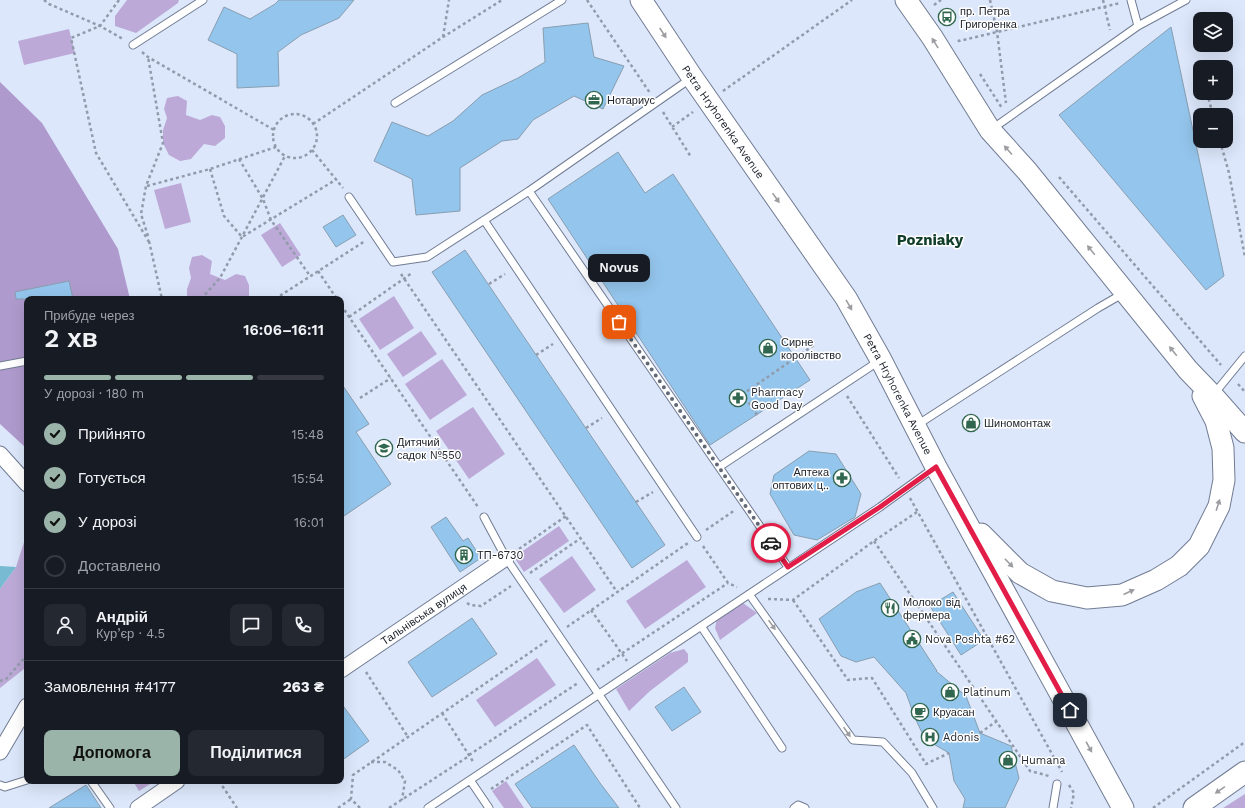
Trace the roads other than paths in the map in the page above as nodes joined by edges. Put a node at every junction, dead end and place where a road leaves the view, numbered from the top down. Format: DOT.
graph roads {
  1 [pos="203,0"];
  2 [pos="562,0"];
  3 [pos="642,0"];
  4 [pos="906,0"];
  5 [pos="1186,0"];
  6 [pos="1131,1"];
  7 [pos="1138,26"];
  8 [pos="133,44"];
  9 [pos="692,77"];
  10 [pos="395,103"];
  11 [pos="990,130"];
  12 [pos="528,191"];
  13 [pos="349,197"];
  14 [pos="484,220"];
  15 [pos="1125,292"];
  16 [pos="1245,356"];
  17 [pos="881,360"];
  18 [pos="24,362"];
  19 [pos="0,366"];
  20 [pos="1191,373"];
  21 [pos="1213,396"];
  22 [pos="915,426"];
  23 [pos="1245,432"];
  24 [pos="0,454"];
  25 [pos="719,467"];
  26 [pos="936,467"];
  27 [pos="24,481"];
  28 [pos="963,514"];
  29 [pos="484,517"];
  30 [pos="697,537"];
  31 [pos="506,558"];
  32 [pos="788,567"];
  33 [pos="749,594"];
  34 [pos="701,626"];
  35 [pos="344,668"];
  36 [pos="599,694"];
  37 [pos="24,711"];
  38 [pos="782,748"];
  39 [pos="0,752"];
  40 [pos="1245,772"];
  41 [pos="470,780"];
  42 [pos="24,781"];
  43 [pos="93,784"];
  44 [pos="173,784"];
  45 [pos="1057,784"];
  46 [pos="0,785"];
  47 [pos="110,808"];
  48 [pos="138,808"];
  49 [pos="428,808"];
  50 [pos="489,808"];
  51 [pos="676,808"];
  52 [pos="794,808"];
  53 [pos="804,808"];
  54 [pos="933,808"];
  55 [pos="1053,808"];
  56 [pos="1123,808"];
  57 [pos="1194,808"];
  1 -- 8 [label="lane"];
  2 -- 10 [label="lane"];
  3 -- 9 [label="main road, Petra Hryhorenka Avenue, one-way"];
  11 -- 4 [label="main road, one-way"];
  5 -- 7 [label="lane"];
  6 -- 7 [label="lane"];
  7 -- 11 [label="lane"];
  9 -- 12 [label="lane"];
  9 -- 17 [label="main road, Petra Hryhorenka Avenue, one-way"];
  15 -- 11 [label="main road, one-way"];
  12 -- 14 [label="lane"];
  12 -- 25 [label="lane"];
  13 -- 14 [label="lane"];
  14 -- 30 [label="lane"];
  20 -- 15 [label="main road, one-way"];
  15 -- 22 [label="lane"];
  16 -- 21 [label="lane"];
  17 -- 22 [label="main road, Petra Hryhorenka Avenue"];
  17 -- 25 [label="lane"];
  18 -- 19 [label="lane"];
  20 -- 21 [label="main road"];
  28 -- 20 [label="main road, one-way"];
  21 -- 23 [label="main road"];
  22 -- 26 [label="main road, Petra Hryhorenka Avenue"];
  24 -- 27 [label="street"];
  25 -- 32 [label="lane"];
  26 -- 28 [label="main road, Petra Hryhorenka Avenue"];
  26 -- 32 [label="lane"];
  28 -- 56 [label="main road, Petra Hryhorenka Avenue, one-way"];
  29 -- 31 [label="lane"];
  31 -- 35 [label="street, Тальнівська вулиця"];
  31 -- 36 [label="lane"];
  32 -- 33 [label="lane"];
  33 -- 34 [label="lane"];
  33 -- 54 [label="lane, one-way"];
  34 -- 36 [label="lane"];
  34 -- 38 [label="lane"];
  36 -- 41 [label="lane"];
  36 -- 51 [label="lane"];
  37 -- 39 [label="street"];
  40 -- 57 [label="main road, one-way"];
  41 -- 49 [label="lane"];
  41 -- 50 [label="lane"];
  42 -- 46 [label="lane"];
  43 -- 47 [label="lane"];
  44 -- 48 [label="street"];
  45 -- 55 [label="lane"];
  52 -- 53 [label="lane"];
}
